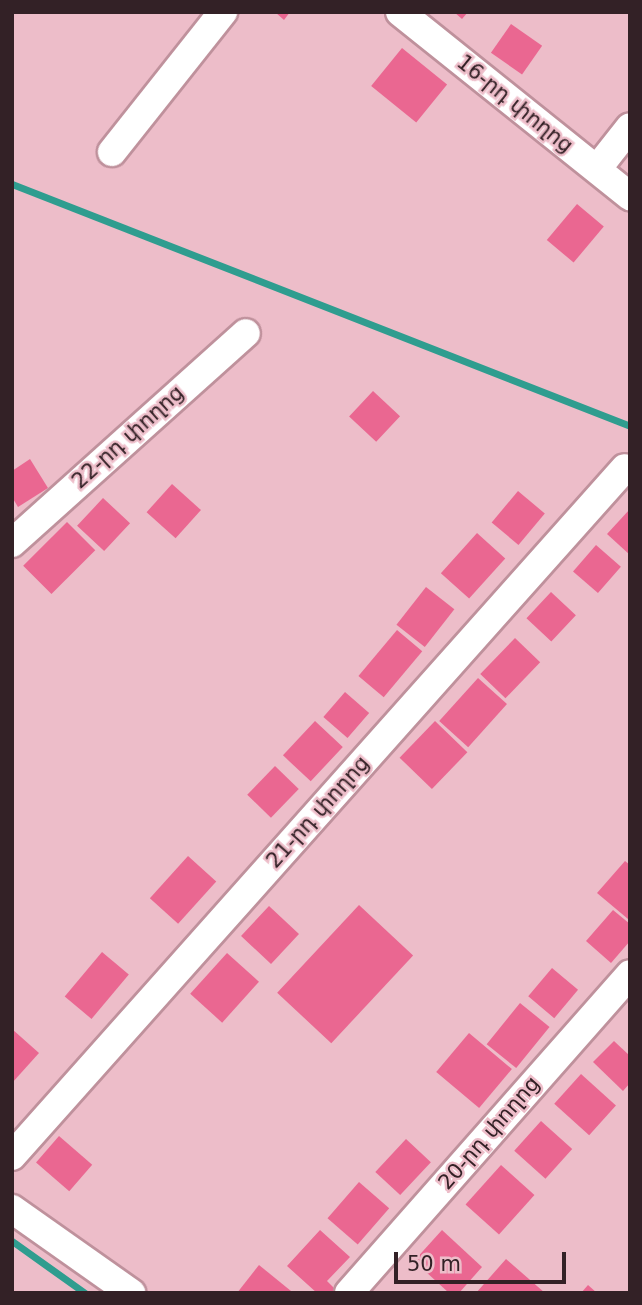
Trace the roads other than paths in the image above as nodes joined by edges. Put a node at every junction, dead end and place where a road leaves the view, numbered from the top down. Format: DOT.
graph roads {
  1 [pos="223,12"];
  2 [pos="400,12"];
  3 [pos="630,127"];
  4 [pos="112,152"];
  5 [pos="597,169"];
  6 [pos="630,196"];
  7 [pos="246,333"];
  8 [pos="625,468"];
  9 [pos="12,543"];
  10 [pos="630,974"];
  11 [pos="12,1156"];
  12 [pos="12,1209"];
  13 [pos="131,1293"];
  14 [pos="349,1293"];
  1 -- 4 [label="street"];
  2 -- 5 [label="street, 16-րդ փողոց"];
  3 -- 5 [label="street"];
  5 -- 6 [label="street, 16-րդ փողոց"];
  7 -- 9 [label="street, 22-րդ փողոց"];
  8 -- 11 [label="street, 21-րդ փողոց"];
  10 -- 14 [label="street, 20-րդ փողոց"];
  12 -- 13 [label="street"];
}
